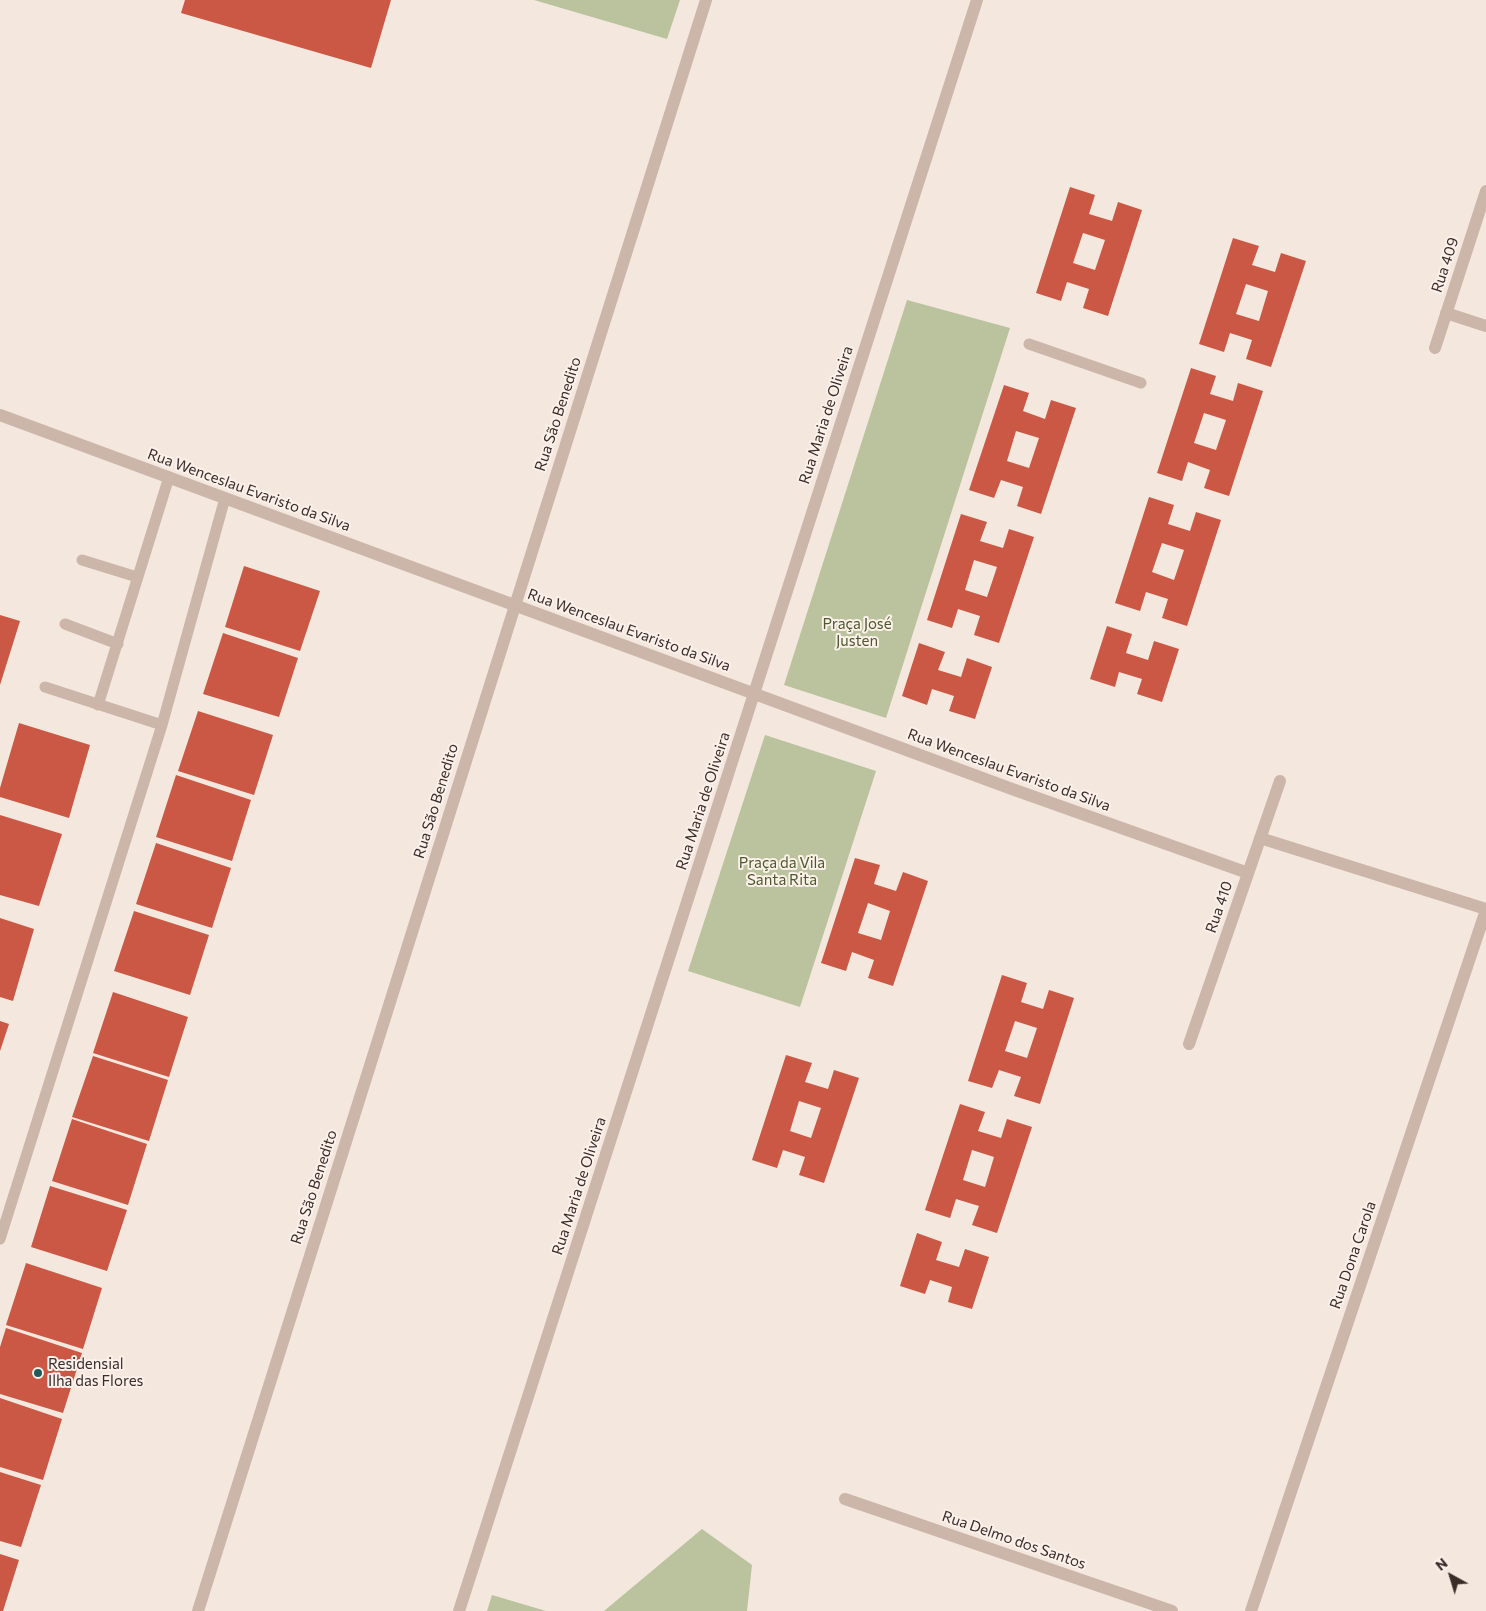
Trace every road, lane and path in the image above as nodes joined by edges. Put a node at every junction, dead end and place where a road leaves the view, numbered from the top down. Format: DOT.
graph roads {
  1 [pos="706,0"];
  2 [pos="977,0"];
  3 [pos="1486,191"];
  4 [pos="1446,313"];
  5 [pos="1486,326"];
  6 [pos="1029,344"];
  7 [pos="1435,348"];
  8 [pos="1140,383"];
  9 [pos="0,415"];
  10 [pos="169,477"];
  11 [pos="225,498"];
  12 [pos="82,560"];
  13 [pos="137,577"];
  14 [pos="515,606"];
  15 [pos="65,624"];
  16 [pos="118,644"];
  17 [pos="44,687"];
  18 [pos="754,694"];
  19 [pos="98,705"];
  20 [pos="162,725"];
  21 [pos="1280,781"];
  22 [pos="1260,838"];
  23 [pos="1248,873"];
  24 [pos="1486,910"];
  25 [pos="1190,1044"];
  26 [pos="0,1239"];
  27 [pos="845,1500"];
  28 [pos="198,1611"];
  29 [pos="459,1611"];
  30 [pos="1172,1611"];
  31 [pos="1251,1611"];
  1 -- 14 [label="street, Rua São Benedito"];
  2 -- 18 [label="street, Rua Maria de Oliveira"];
  3 -- 4 [label="street, Rua 409"];
  4 -- 5 [label="street"];
  4 -- 7 [label="street, Rua 409"];
  6 -- 8 [label="lane"];
  9 -- 10 [label="street, Rua Wenceslau Evaristo da Silva"];
  10 -- 11 [label="street, Rua Wenceslau Evaristo da Silva"];
  10 -- 13 [label="lane"];
  11 -- 14 [label="street, Rua Wenceslau Evaristo da Silva"];
  11 -- 20 [label="lane"];
  12 -- 13 [label="lane"];
  13 -- 16 [label="lane"];
  14 -- 18 [label="street, Rua Wenceslau Evaristo da Silva"];
  14 -- 28 [label="street, Rua São Benedito"];
  15 -- 16 [label="lane"];
  16 -- 19 [label="lane"];
  17 -- 19 [label="lane"];
  18 -- 23 [label="street, Rua Wenceslau Evaristo da Silva"];
  18 -- 29 [label="street, Rua Maria de Oliveira"];
  19 -- 20 [label="lane"];
  20 -- 26 [label="lane"];
  21 -- 22 [label="street, Rua 410"];
  22 -- 23 [label="street, Rua 410"];
  22 -- 24 [label="street"];
  23 -- 25 [label="street, Rua 410"];
  24 -- 31 [label="street, Rua Dona Carola"];
  27 -- 30 [label="street, Rua Delmo dos Santos"];
}
